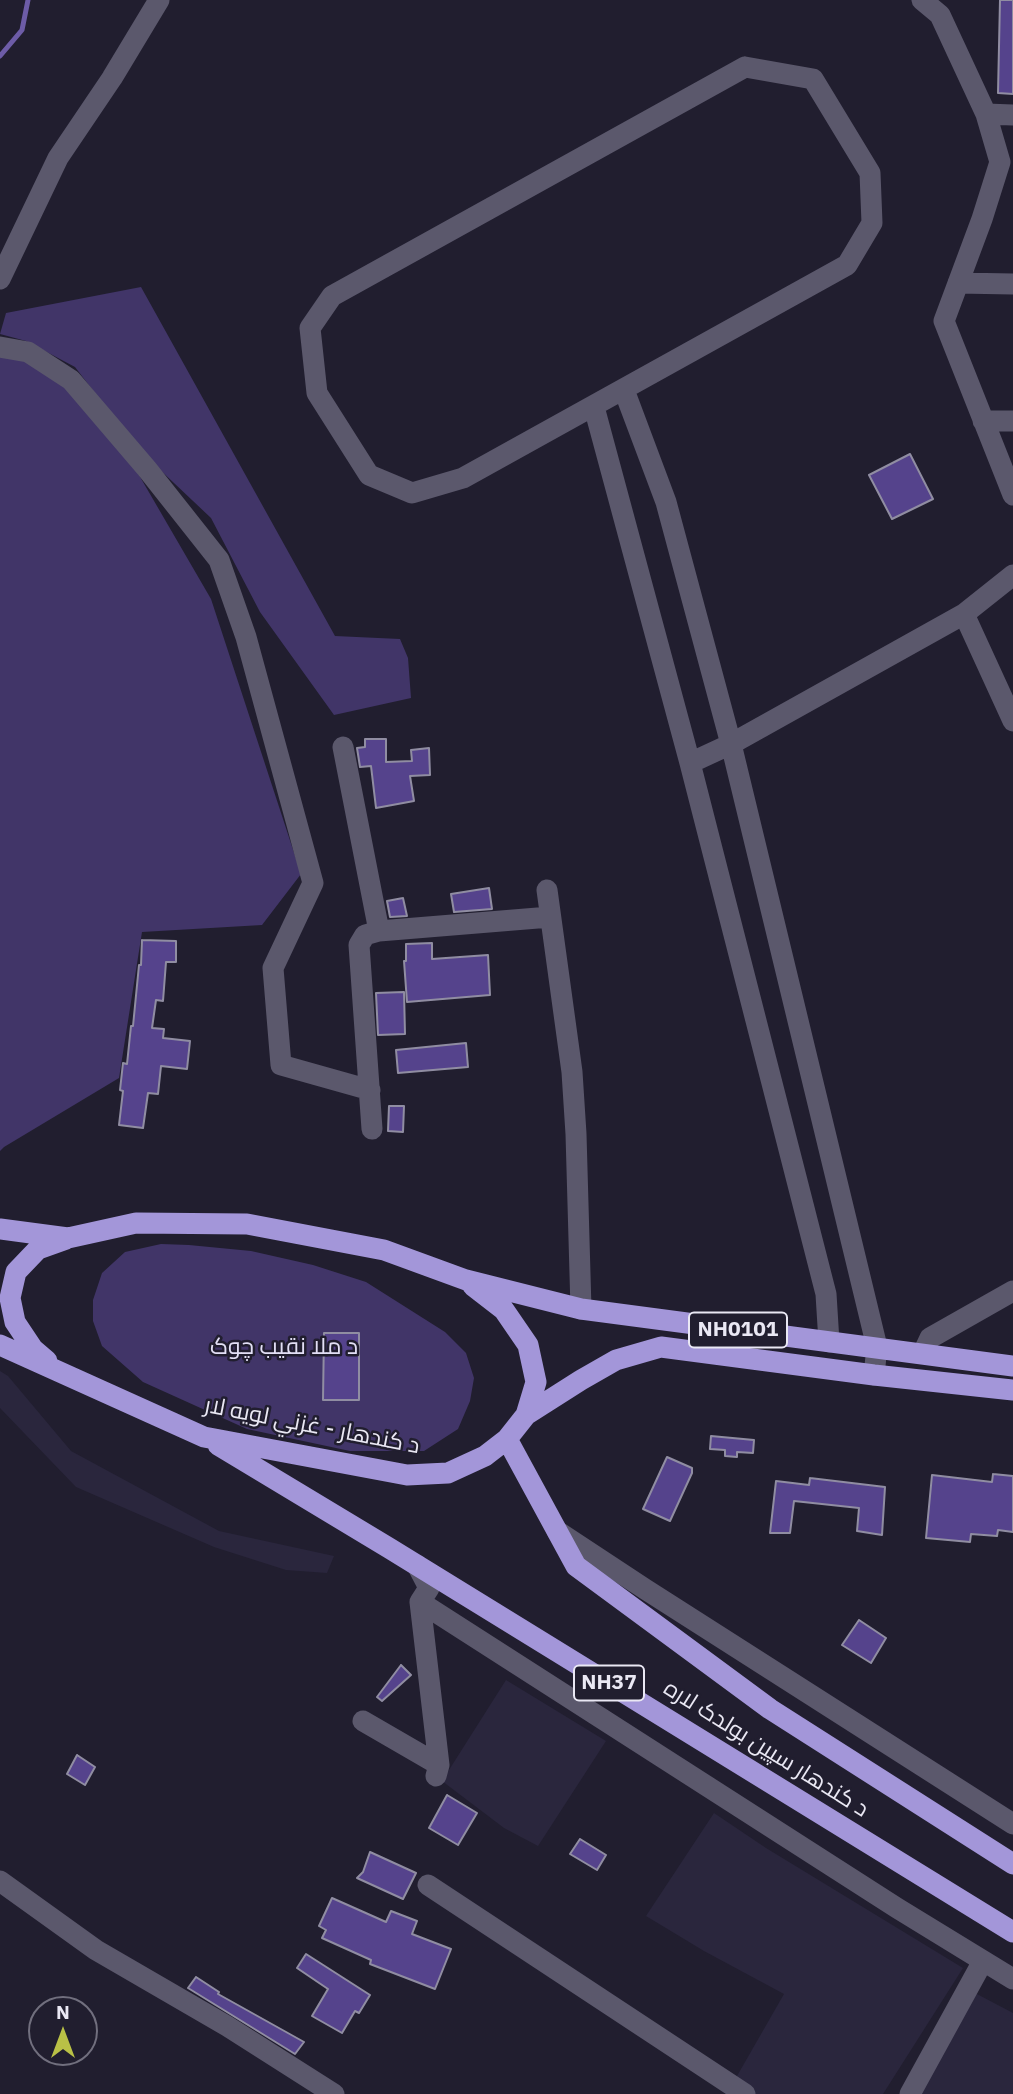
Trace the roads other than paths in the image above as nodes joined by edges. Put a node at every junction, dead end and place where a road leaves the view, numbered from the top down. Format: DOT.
graph roads {
  1 [pos="159,0"];
  2 [pos="922,0"];
  3 [pos="986,114"];
  4 [pos="1013,115"];
  5 [pos="6,252"];
  6 [pos="0,279"];
  7 [pos="958,283"];
  8 [pos="1013,284"];
  9 [pos="0,347"];
  10 [pos="624,390"];
  11 [pos="594,407"];
  12 [pos="984,421"];
  13 [pos="1013,421"];
  14 [pos="1013,495"];
  15 [pos="1013,575"];
  16 [pos="964,614"];
  17 [pos="1013,721"];
  18 [pos="731,744"];
  19 [pos="344,747"];
  20 [pos="690,763"];
  21 [pos="547,890"];
  22 [pos="550,917"];
  23 [pos="379,931"];
  24 [pos="370,1090"];
  25 [pos="372,1129"];
  26 [pos="0,1229"];
  27 [pos="68,1238"];
  28 [pos="466,1280"];
  29 [pos="1013,1292"];
  30 [pos="582,1309"];
  31 [pos="829,1342"];
  32 [pos="0,1345"];
  33 [pos="877,1347"];
  34 [pos="923,1353"];
  35 [pos="1013,1366"];
  36 [pos="62,1373"];
  37 [pos="874,1375"];
  38 [pos="1013,1390"];
  39 [pos="526,1415"];
  40 [pos="204,1437"];
  41 [pos="507,1439"];
  42 [pos="557,1531"];
  43 [pos="417,1564"];
  44 [pos="420,1602"];
  45 [pos="363,1721"];
  46 [pos="1013,1824"];
  47 [pos="1013,1864"];
  48 [pos="0,1881"];
  49 [pos="428,1885"];
  50 [pos="1013,1932"];
  51 [pos="983,1961"];
  52 [pos="1013,1979"];
  53 [pos="334,2094"];
  54 [pos="744,2094"];
  55 [pos="910,2094"];
  1 -- 5 [label="street"];
  2 -- 3 [label="street"];
  3 -- 4 [label="street"];
  3 -- 7 [label="street"];
  5 -- 6 [label="street"];
  7 -- 8 [label="street"];
  7 -- 12 [label="street"];
  9 -- 24 [label="street"];
  10 -- 11 [label="street"];
  10 -- 11 [label="street"];
  10 -- 18 [label="street"];
  11 -- 20 [label="street"];
  12 -- 13 [label="street"];
  12 -- 14 [label="street"];
  15 -- 16 [label="street"];
  16 -- 17 [label="street"];
  16 -- 18 [label="street"];
  18 -- 20 [label="street"];
  18 -- 33 [label="street"];
  19 -- 23 [label="street"];
  20 -- 31 [label="street"];
  21 -- 22 [label="street"];
  22 -- 23 [label="street"];
  22 -- 30 [label="street"];
  23 -- 24 [label="street"];
  24 -- 25 [label="street"];
  26 -- 27 [label="highway, د کندهار - غزني لويه لار / NH0101"];
  27 -- 28 [label="highway, د کندهار - غزني لويه لار / NH0101"];
  27 -- 36 [label="highway, NH0101"];
  28 -- 30 [label="highway, د کندهار - غزني لويه لار / NH0101"];
  28 -- 39 [label="highway, د کندهار - غزني لويه لار / NH0101"];
  29 -- 34 [label="street"];
  30 -- 31 [label="highway, د کندهار - غزني لويه لار / NH0101"];
  31 -- 33 [label="highway, د کندهار - غزني لويه لار / NH0101"];
  32 -- 36 [label="highway, د کندهار - غزني لويه لار / NH0101"];
  33 -- 34 [label="highway, د کندهار - غزني لويه لار / NH0101"];
  33 -- 37 [label="street"];
  34 -- 35 [label="highway, د کندهار - غزني لويه لار / NH0101"];
  36 -- 40 [label="highway, د کندهار - غزني لويه لار / NH0101"];
  37 -- 38 [label="highway, د کندهار - غزني لويه لار / NH0101"];
  37 -- 39 [label="highway, د کندهار - غزني لويه لار / NH0101"];
  39 -- 41 [label="highway, د کندهار - غزني لويه لار / NH0101"];
  40 -- 41 [label="highway, د کندهار - غزني لويه لار / NH0101"];
  40 -- 43 [label="highway, د کندهار سپین بولدک لاره / NH37"];
  41 -- 42 [label="highway, د کندهار سپین بولدک لاره"];
  42 -- 46 [label="street"];
  42 -- 47 [label="highway, د کندهار سپین بولدک لاره"];
  43 -- 44 [label="street"];
  43 -- 50 [label="highway, د کندهار سپین بولدک لاره / NH37"];
  44 -- 45 [label="street"];
  44 -- 51 [label="street"];
  48 -- 53 [label="street"];
  49 -- 54 [label="street"];
  51 -- 52 [label="street"];
  51 -- 55 [label="street"];
}
